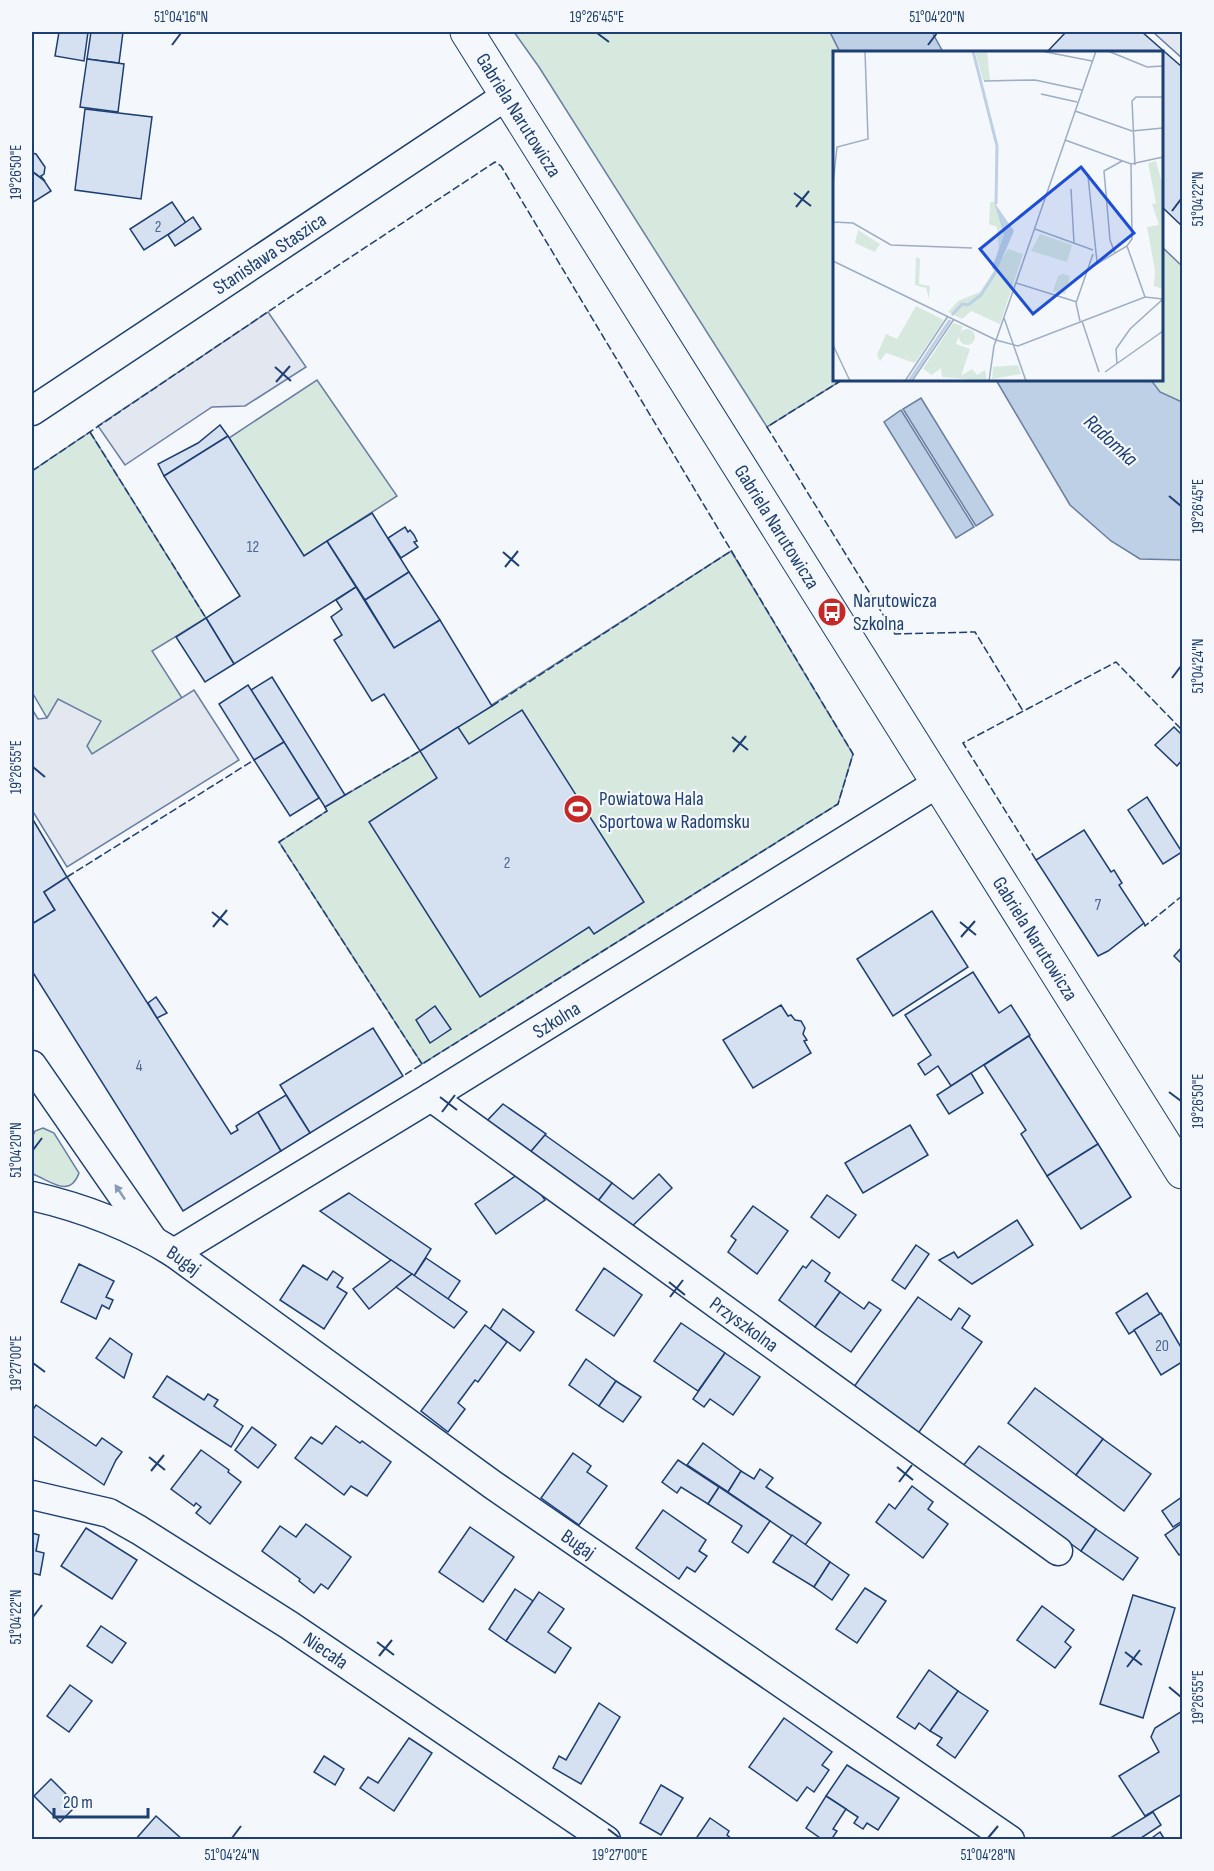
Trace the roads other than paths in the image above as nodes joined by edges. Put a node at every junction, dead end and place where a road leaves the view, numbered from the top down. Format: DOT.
graph roads {
  1 [pos="467,32"];
  2 [pos="506,96"];
  3 [pos="32,411"];
  4 [pos="938,783"];
  5 [pos="32,1065"];
  6 [pos="431,1097"];
  7 [pos="1182,1172"];
  8 [pos="32,1196"];
  9 [pos="164,1247"];
  10 [pos="32,1494"];
  11 [pos="1058,1551"];
  12 [pos="606,1839"];
  13 [pos="1010,1839"];
  1 -- 2 [label="main road, Gabriela Narutowicza"];
  2 -- 3 [label="street, Stanisława Staszica"];
  2 -- 4 [label="main road, Gabriela Narutowicza"];
  4 -- 6 [label="street, Szkolna"];
  4 -- 7 [label="main road, Gabriela Narutowicza"];
  9 -- 5 [label="street, Bugaj, one-way"];
  6 -- 9 [label="street, Szkolna"];
  6 -- 11 [label="street, Przyszkolna"];
  8 -- 9 [label="street, Bugaj"];
  9 -- 13 [label="street, Bugaj"];
  10 -- 12 [label="street, Niecała"];
}
